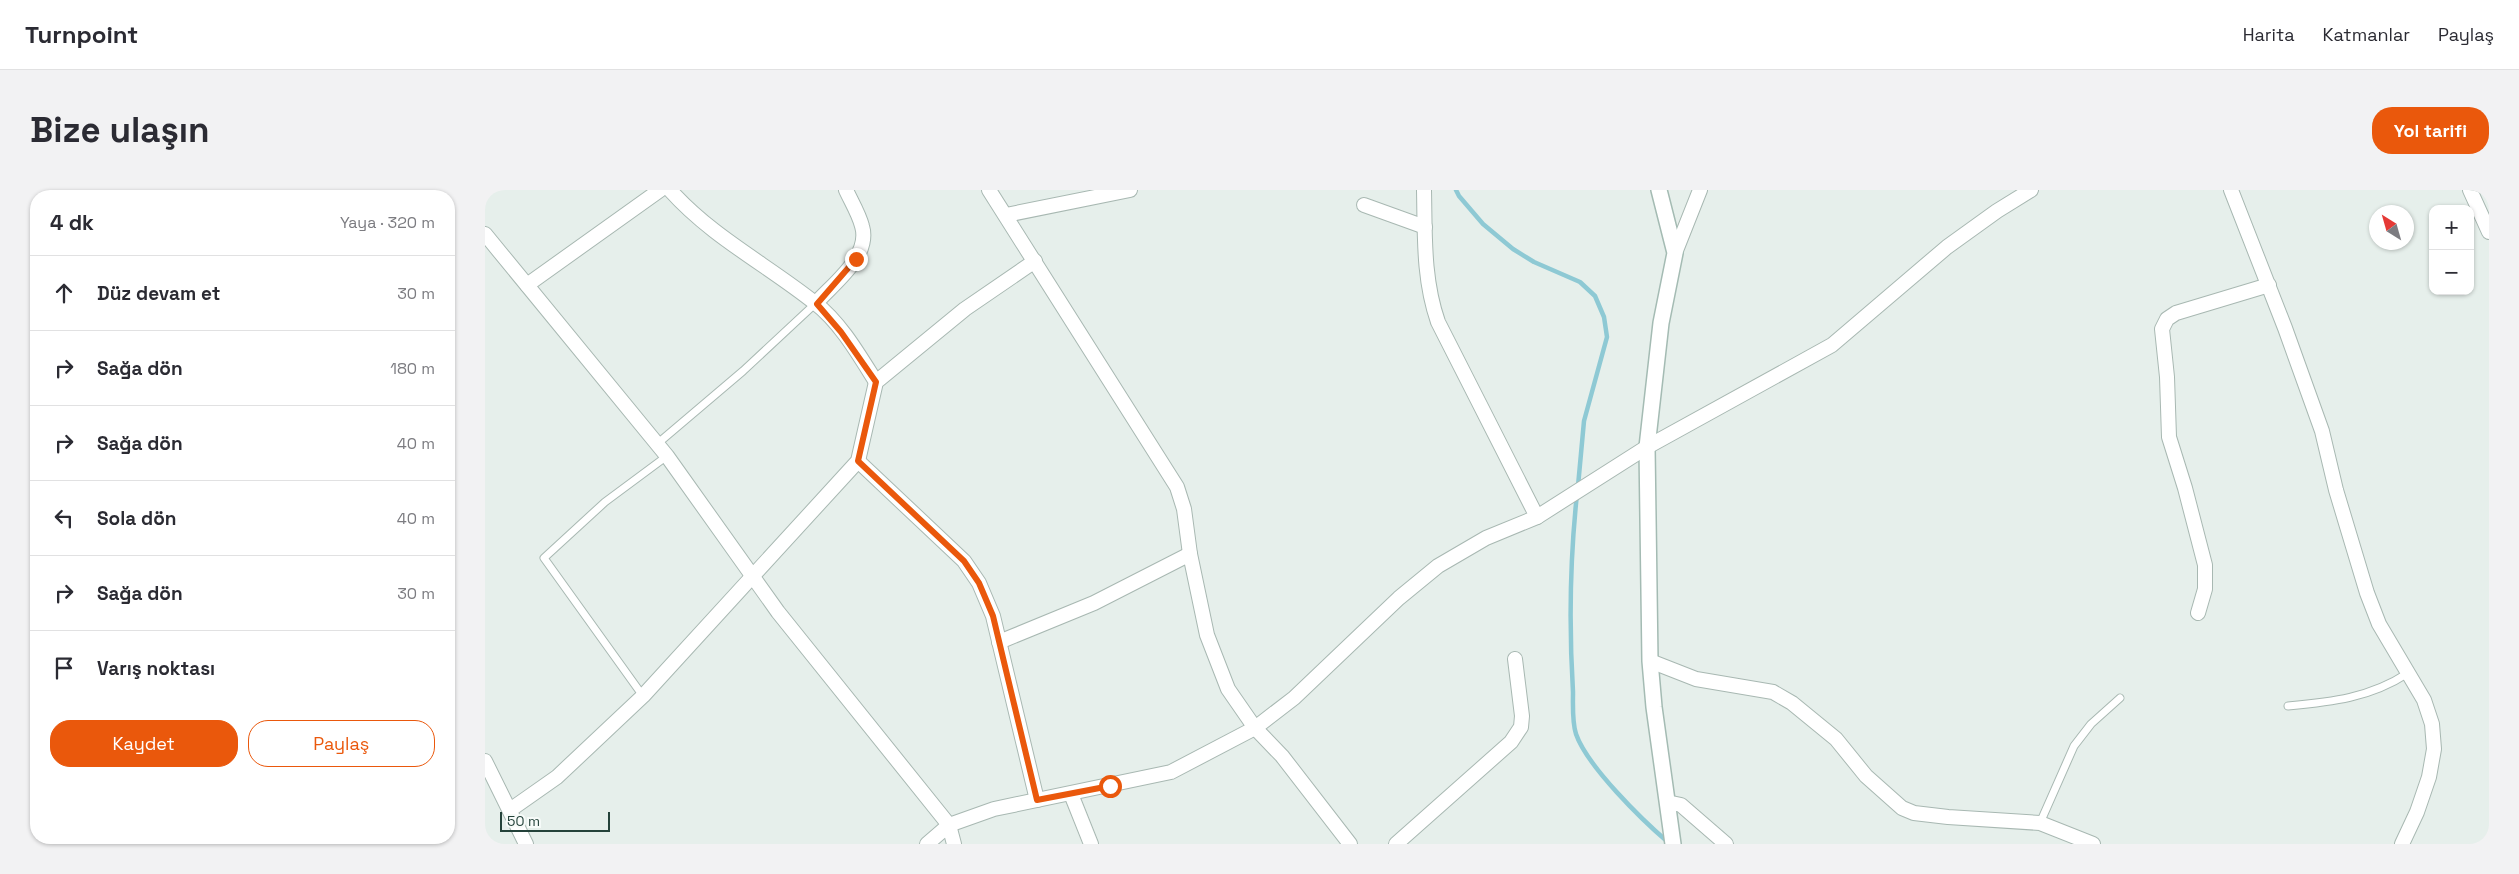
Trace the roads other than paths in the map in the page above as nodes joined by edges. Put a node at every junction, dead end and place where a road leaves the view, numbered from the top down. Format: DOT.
graph roads {
  1 [pos="660,190"];
  2 [pos="671,190"];
  3 [pos="846,190"];
  4 [pos="989,190"];
  5 [pos="1131,190"];
  6 [pos="1424,190"];
  7 [pos="1659,190"];
  8 [pos="1700,190"];
  9 [pos="2031,190"];
  10 [pos="2231,190"];
  11 [pos="2470,190"];
  12 [pos="1364,205"];
  13 [pos="1006,215"];
  14 [pos="1425,227"];
  15 [pos="2489,232"];
  16 [pos="485,234"];
  17 [pos="1675,253"];
  18 [pos="1035,261"];
  19 [pos="527,285"];
  20 [pos="2269,285"];
  21 [pos="817,304"];
  22 [pos="876,382"];
  23 [pos="657,444"];
  24 [pos="1647,446"];
  25 [pos="667,456"];
  26 [pos="858,461"];
  27 [pos="1537,516"];
  28 [pos="1190,554"];
  29 [pos="752,576"];
  30 [pos="2198,613"];
  31 [pos="999,642"];
  32 [pos="1515,659"];
  33 [pos="1650,661"];
  34 [pos="2408,674"];
  35 [pos="643,696"];
  36 [pos="2120,698"];
  37 [pos="2287,706"];
  38 [pos="1255,728"];
  39 [pos="485,761"];
  40 [pos="1071,794"];
  41 [pos="1037,800"];
  42 [pos="1668,808"];
  43 [pos="510,810"];
  44 [pos="2040,823"];
  45 [pos="949,825"];
  46 [pos="526,844"];
  47 [pos="927,844"];
  48 [pos="954,844"];
  49 [pos="1091,844"];
  50 [pos="1350,844"];
  51 [pos="1396,844"];
  52 [pos="1673,844"];
  53 [pos="1726,844"];
  54 [pos="2093,844"];
  55 [pos="2403,844"];
  1 -- 19 [label="street"];
  2 -- 21 [label="street"];
  3 -- 21 [label="street"];
  4 -- 13 [label="street"];
  5 -- 13 [label="street"];
  6 -- 14 [label="street"];
  7 -- 17 [label="street"];
  8 -- 17 [label="street"];
  9 -- 24 [label="street"];
  10 -- 20 [label="street"];
  11 -- 15 [label="street"];
  12 -- 14 [label="street"];
  13 -- 18 [label="street"];
  14 -- 27 [label="street"];
  16 -- 19 [label="street"];
  17 -- 24 [label="street"];
  18 -- 22 [label="street"];
  18 -- 28 [label="street"];
  19 -- 23 [label="street"];
  20 -- 30 [label="street"];
  20 -- 34 [label="street"];
  21 -- 22 [label="street"];
  21 -- 23 [label="lane"];
  22 -- 26 [label="street"];
  23 -- 25 [label="street"];
  24 -- 27 [label="street"];
  24 -- 33 [label="street"];
  25 -- 29 [label="street"];
  25 -- 35 [label="lane"];
  26 -- 29 [label="street"];
  26 -- 31 [label="street"];
  27 -- 38 [label="street"];
  28 -- 31 [label="street"];
  28 -- 38 [label="street"];
  29 -- 35 [label="street"];
  29 -- 45 [label="street"];
  31 -- 41 [label="street"];
  32 -- 51 [label="street"];
  33 -- 42 [label="street"];
  33 -- 44 [label="street"];
  34 -- 37 [label="lane"];
  34 -- 55 [label="street"];
  35 -- 43 [label="street"];
  36 -- 44 [label="lane"];
  38 -- 40 [label="street"];
  38 -- 50 [label="street"];
  39 -- 43 [label="street"];
  40 -- 41 [label="street"];
  40 -- 49 [label="street"];
  41 -- 45 [label="street"];
  42 -- 52 [label="street"];
  42 -- 53 [label="street"];
  43 -- 46 [label="street"];
  44 -- 54 [label="street"];
  45 -- 47 [label="street"];
  45 -- 48 [label="street"];
}
